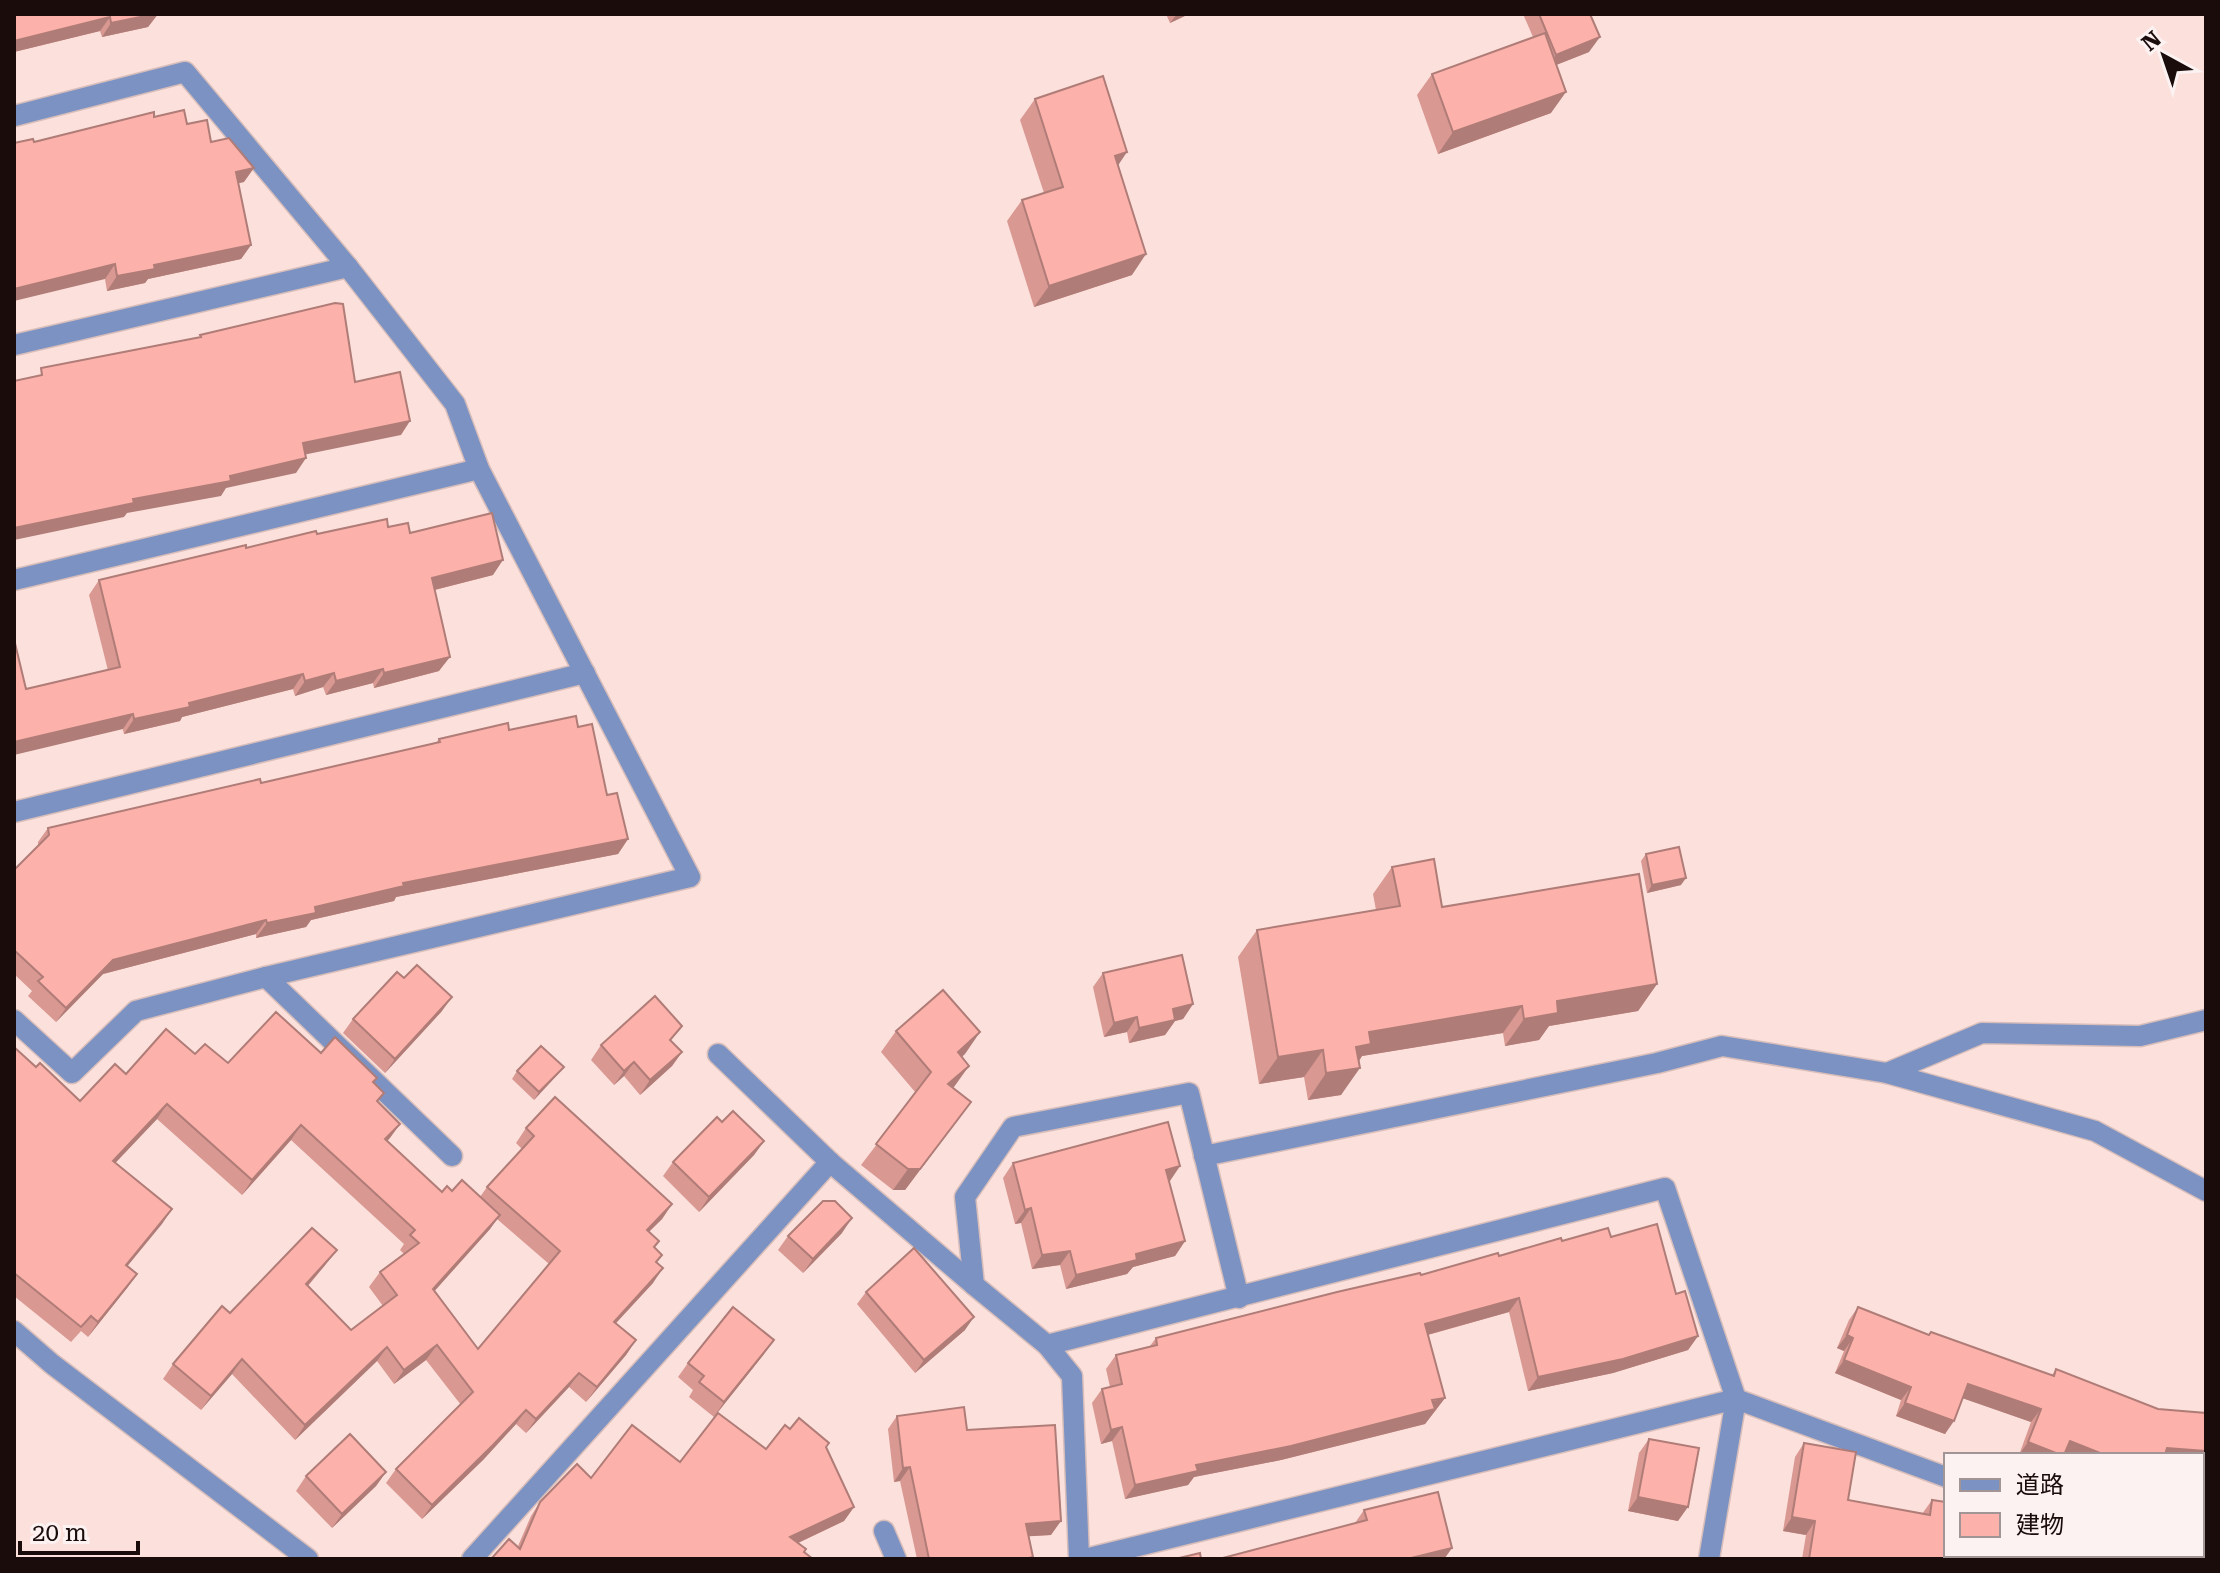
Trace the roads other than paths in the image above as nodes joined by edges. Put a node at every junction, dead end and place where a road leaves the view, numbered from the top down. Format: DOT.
graph roads {
  1 [pos="14,116"];
  2 [pos="348,267"];
  3 [pos="14,345"];
  4 [pos="479,469"];
  5 [pos="14,580"];
  6 [pos="585,673"];
  7 [pos="14,812"];
  8 [pos="266,977"];
  9 [pos="14,1020"];
  10 [pos="2206,1020"];
  11 [pos="718,1054"];
  12 [pos="1887,1073"];
  13 [pos="452,1156"];
  14 [pos="1204,1156"];
  15 [pos="830,1162"];
  16 [pos="2206,1191"];
  17 [pos="974,1285"];
  18 [pos="1239,1298"];
  19 [pos="14,1331"];
  20 [pos="1047,1345"];
  21 [pos="1736,1399"];
  22 [pos="1944,1476"];
  23 [pos="884,1531"];
  24 [pos="308,1559"];
  25 [pos="472,1559"];
  26 [pos="896,1559"];
  27 [pos="1082,1559"];
  28 [pos="1709,1559"];
  1 -- 2 [label="street"];
  2 -- 3 [label="street"];
  2 -- 4 [label="street"];
  4 -- 5 [label="street"];
  4 -- 6 [label="street"];
  6 -- 7 [label="street"];
  6 -- 8 [label="street"];
  8 -- 9 [label="street"];
  8 -- 13 [label="street"];
  10 -- 12 [label="street"];
  11 -- 15 [label="street"];
  12 -- 14 [label="street"];
  12 -- 16 [label="street"];
  14 -- 17 [label="street"];
  14 -- 18 [label="street"];
  15 -- 17 [label="street"];
  15 -- 25 [label="street"];
  17 -- 20 [label="street"];
  18 -- 20 [label="street"];
  18 -- 21 [label="street"];
  19 -- 24 [label="street"];
  20 -- 27 [label="street"];
  21 -- 22 [label="street"];
  21 -- 27 [label="street"];
  21 -- 28 [label="street"];
  23 -- 26 [label="street"];
}
